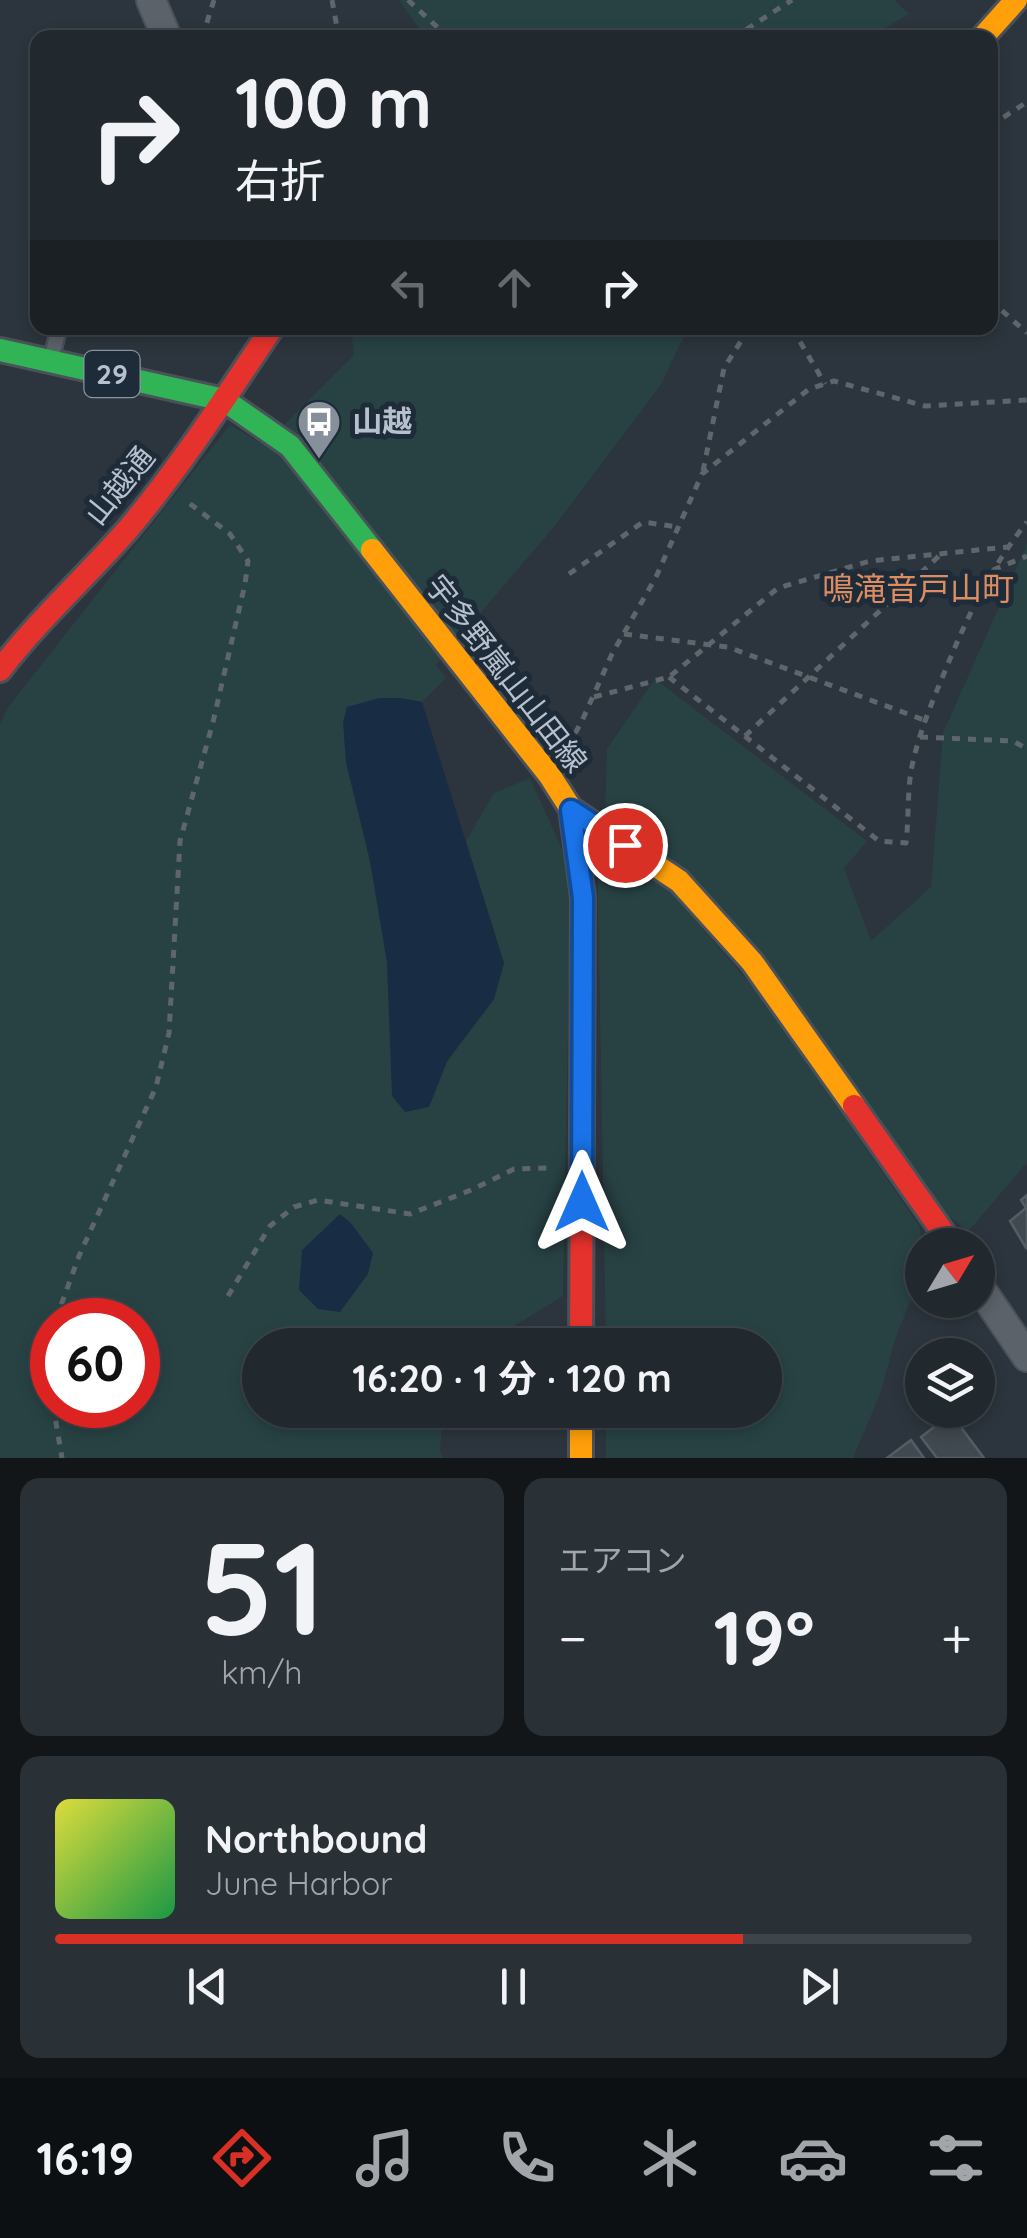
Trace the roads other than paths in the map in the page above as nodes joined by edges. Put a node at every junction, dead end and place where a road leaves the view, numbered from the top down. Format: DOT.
graph roads {
  1 [pos="151,0"];
  2 [pos="1016,0"];
  3 [pos="164,30"];
  4 [pos="989,30"];
  5 [pos="57,335"];
  6 [pos="267,335"];
  7 [pos="0,350"];
  8 [pos="51,360"];
  9 [pos="224,400"];
  10 [pos="0,670"];
  11 [pos="571,810"];
  12 [pos="940,1228"];
  13 [pos="995,1310"];
  14 [pos="581,1328"];
  15 [pos="1027,1357"];
  16 [pos="581,1428"];
  17 [pos="581,1458"];
  1 -- 3 [label="street"];
  2 -- 4 [label="main road"];
  5 -- 8 [label="lane"];
  6 -- 9 [label="main road, 山越通"];
  7 -- 8 [label="main road, 宇多野嵐山山田線 / 29"];
  8 -- 9 [label="main road, 宇多野嵐山山田線 / 29"];
  9 -- 10 [label="main road, 山越通"];
  9 -- 11 [label="main road, 宇多野嵐山山田線 / 29"];
  11 -- 12 [label="main road"];
  11 -- 14 [label="main road, 宇多野嵐山山田線 / 29"];
  13 -- 15 [label="street"];
  16 -- 17 [label="main road"];
}
